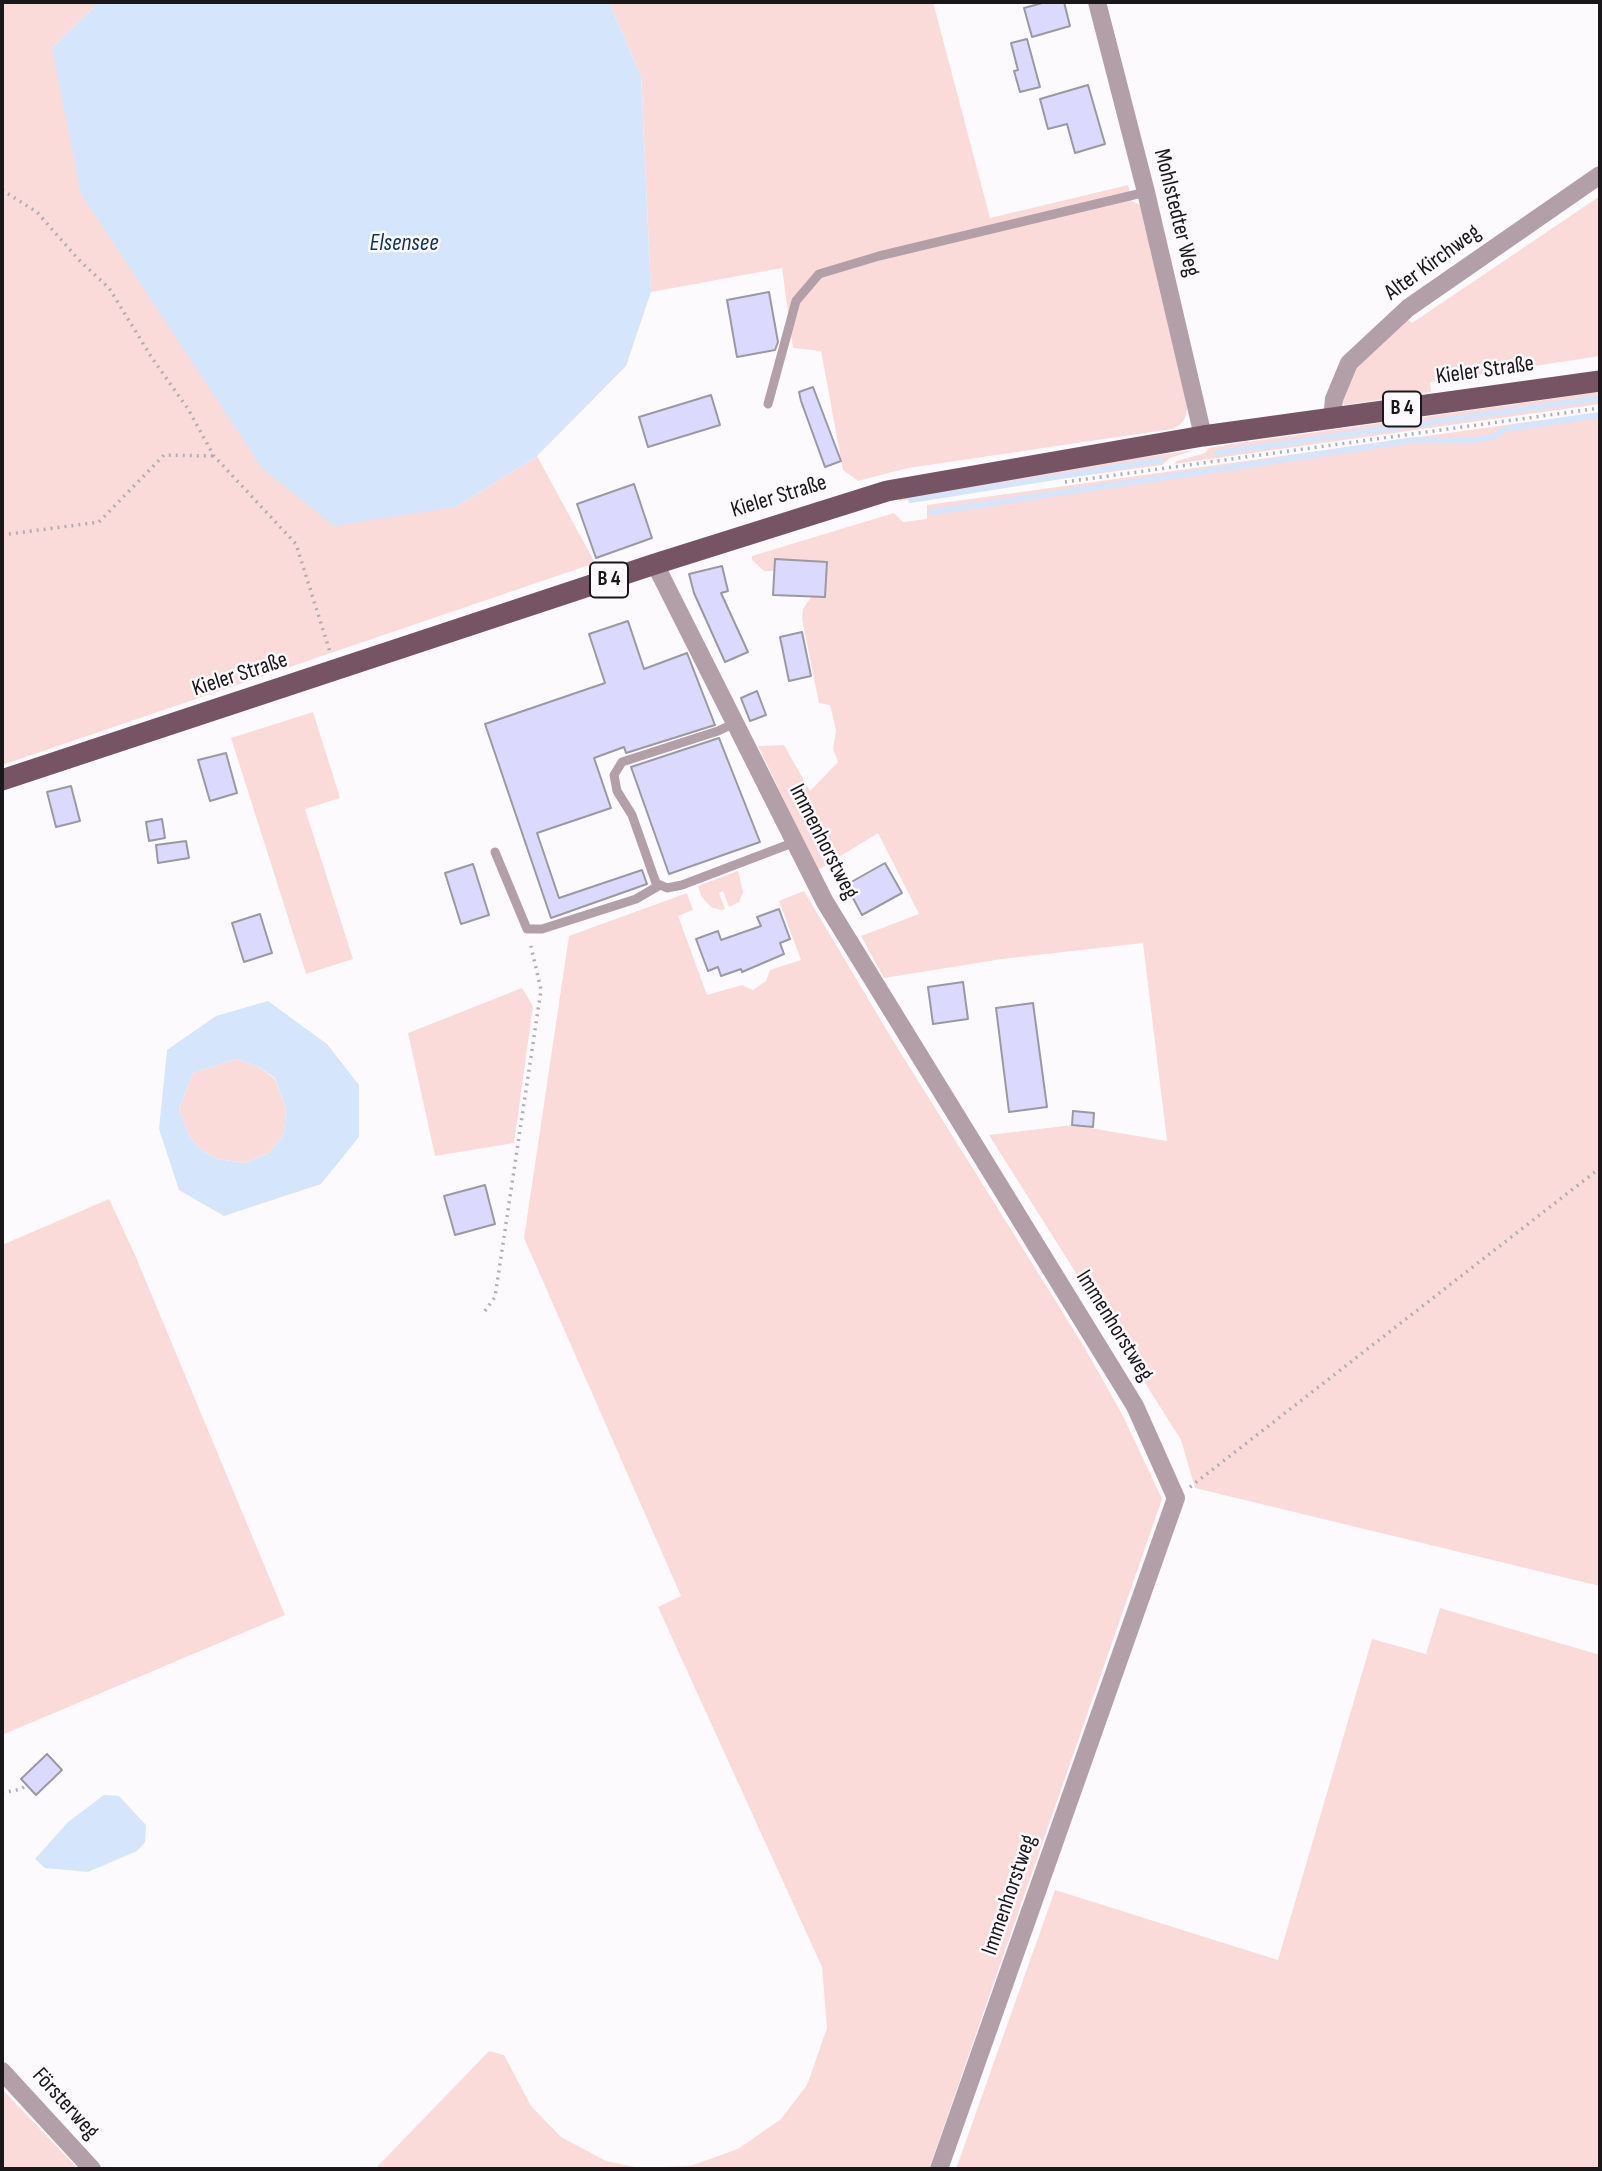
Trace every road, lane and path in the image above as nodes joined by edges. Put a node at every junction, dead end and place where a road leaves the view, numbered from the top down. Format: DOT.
graph roads {
  1 [pos="1097,2"];
  2 [pos="1600,175"];
  3 [pos="2,190"];
  4 [pos="1146,192"];
  5 [pos="1600,381"];
  6 [pos="768,404"];
  7 [pos="1600,408"];
  8 [pos="1332,419"];
  9 [pos="1203,436"];
  10 [pos="214,456"];
  11 [pos="1167,468"];
  12 [pos="2,535"];
  13 [pos="655,564"];
  14 [pos="336,671"];
  15 [pos="735,723"];
  16 [pos="2,780"];
  17 [pos="795,842"];
  18 [pos="495,852"];
  19 [pos="660,885"];
  20 [pos="527,929"];
  21 [pos="1600,1168"];
  22 [pos="485,1311"];
  23 [pos="1176,1498"];
  24 [pos="27,1785"];
  25 [pos="2,1793"];
  26 [pos="2,2071"];
  27 [pos="92,2169"];
  28 [pos="939,2169"];
  1 -- 4 [label="street, Mohlstedter Weg"];
  2 -- 8 [label="street, Alter Kirchweg"];
  3 -- 10 [label="path"];
  4 -- 6 [label="lane"];
  4 -- 9 [label="street, Mohlstedter Weg"];
  5 -- 8 [label="main road, Kieler Straße / B 4"];
  7 -- 11 [label="path"];
  8 -- 9 [label="main road, Kieler Straße / B 4"];
  9 -- 13 [label="main road, Kieler Straße / B 4"];
  10 -- 12 [label="path"];
  10 -- 14 [label="path"];
  13 -- 14 [label="main road, Kieler Straße / B 4"];
  13 -- 15 [label="street, Immenhorstweg"];
  14 -- 16 [label="main road, Kieler Straße / B 4"];
  15 -- 17 [label="street, Immenhorstweg"];
  15 -- 19 [label="lane"];
  17 -- 19 [label="lane"];
  17 -- 23 [label="street, Immenhorstweg"];
  18 -- 20 [label="lane"];
  19 -- 20 [label="lane"];
  20 -- 22 [label="path"];
  21 -- 23 [label="path"];
  23 -- 28 [label="street, Immenhorstweg"];
  24 -- 25 [label="path"];
  26 -- 27 [label="street, Försterweg"];
}
